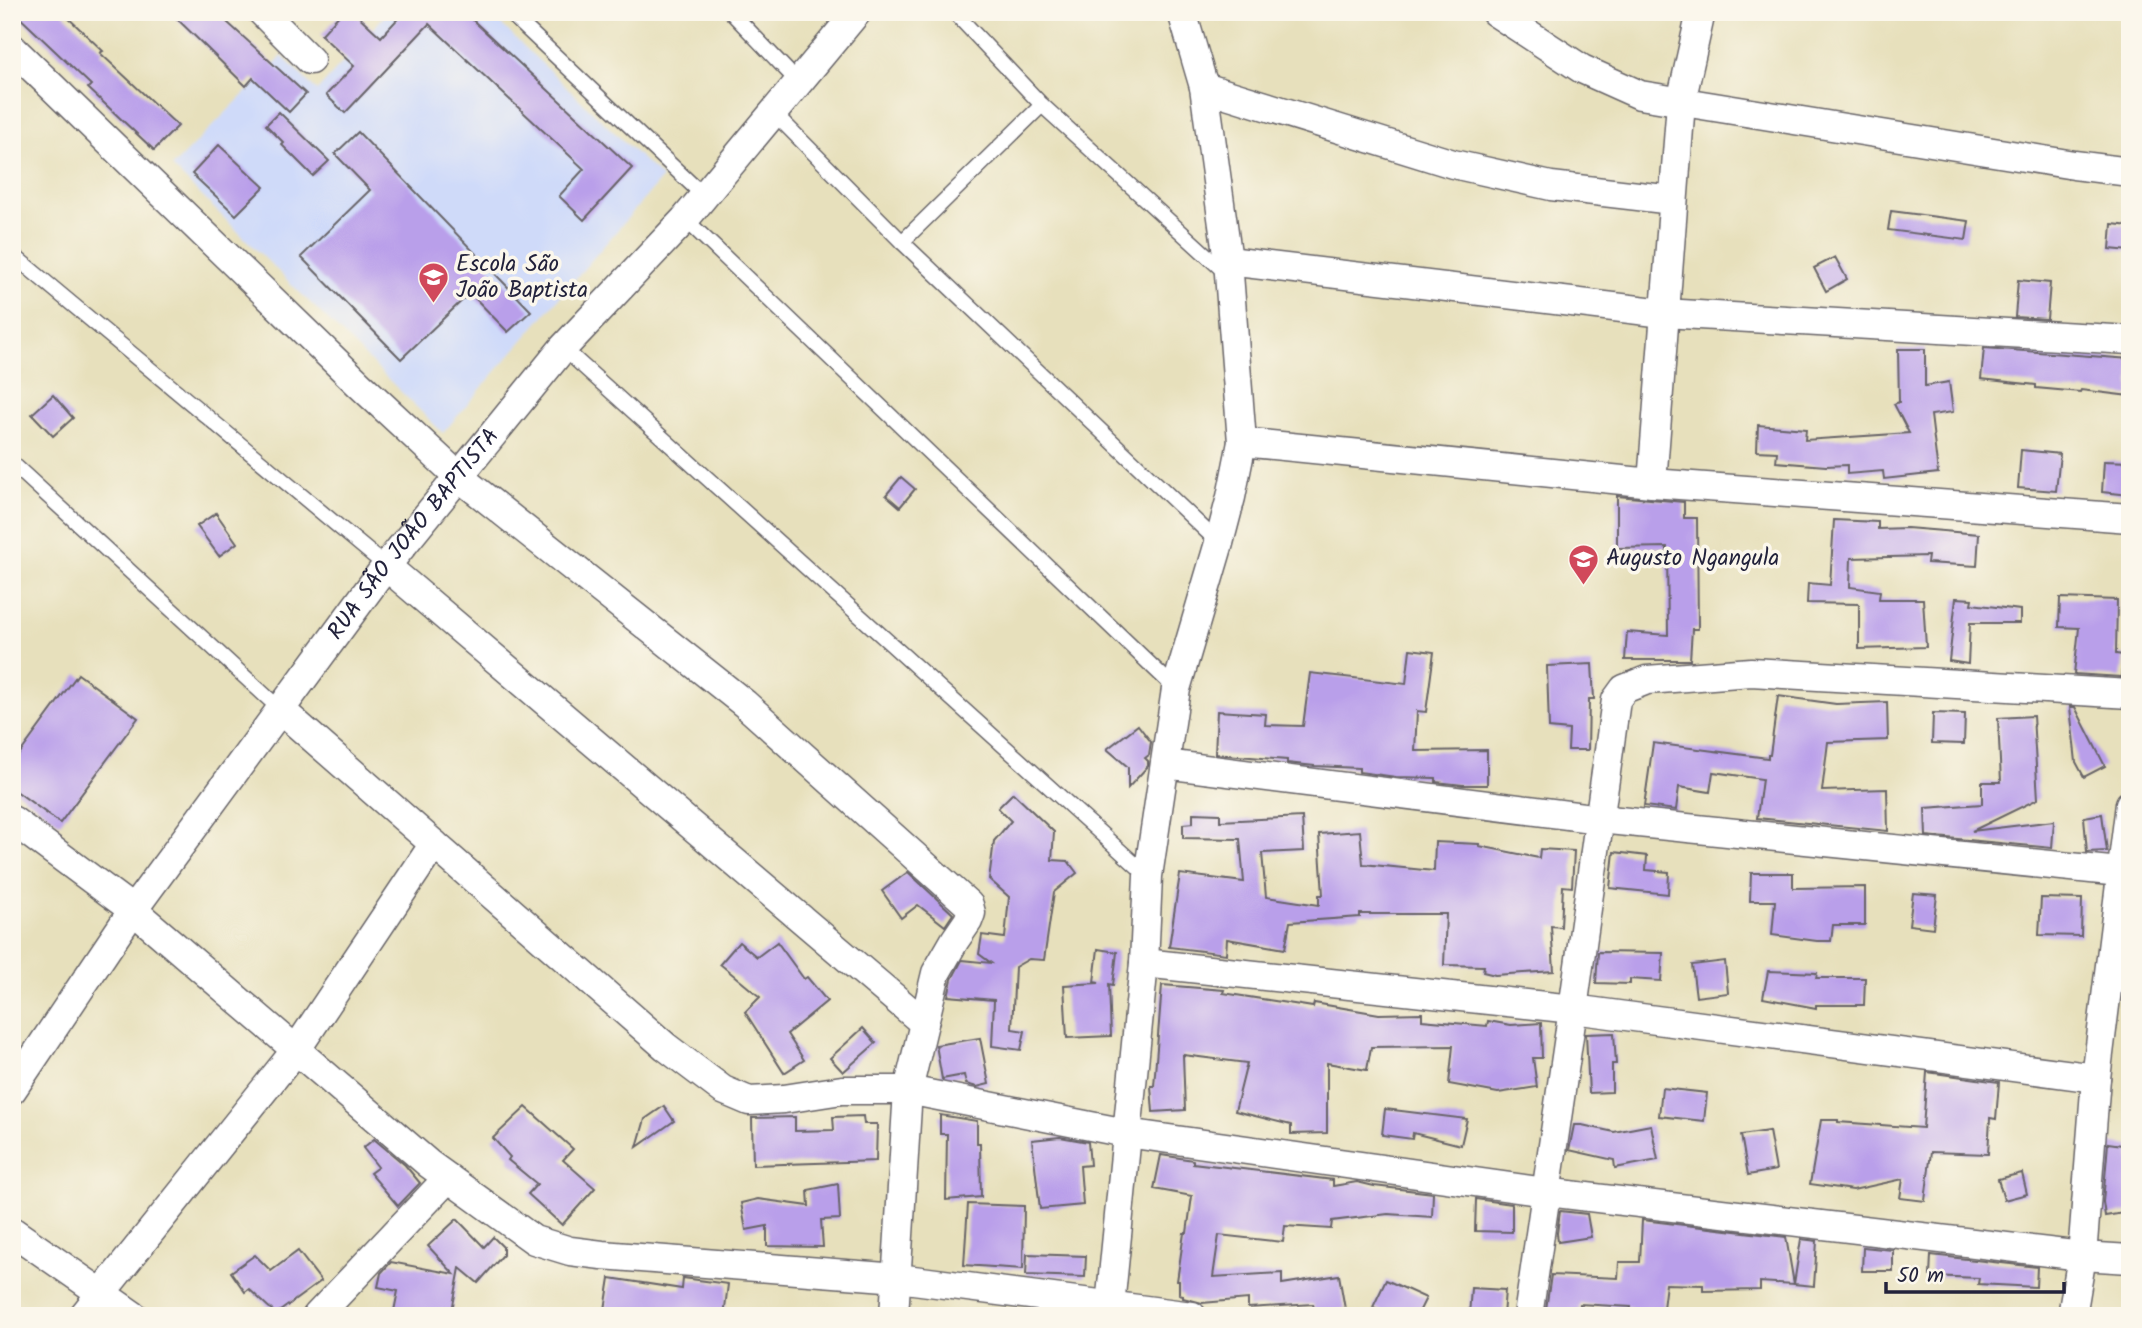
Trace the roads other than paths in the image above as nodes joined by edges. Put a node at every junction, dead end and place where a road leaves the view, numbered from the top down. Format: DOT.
graph roads {
  1 [pos="262,12"];
  2 [pos="509,12"];
  3 [pos="731,12"];
  4 [pos="857,12"];
  5 [pos="954,12"];
  6 [pos="1495,12"];
  7 [pos="1701,12"];
  8 [pos="1181,13"];
  9 [pos="12,48"];
  10 [pos="310,60"];
  11 [pos="799,83"];
  12 [pos="1204,87"];
  13 [pos="1681,102"];
  14 [pos="1042,105"];
  15 [pos="774,113"];
  16 [pos="2130,172"];
  17 [pos="704,196"];
  18 [pos="1673,200"];
  19 [pos="685,219"];
  20 [pos="902,242"];
  21 [pos="12,254"];
  22 [pos="1229,268"];
  23 [pos="1664,313"];
  24 [pos="2130,340"];
  25 [pos="564,348"];
  26 [pos="1242,442"];
  27 [pos="12,463"];
  28 [pos="459,477"];
  29 [pos="1652,483"];
  30 [pos="2130,518"];
  31 [pos="1219,543"];
  32 [pos="386,566"];
  33 [pos="1176,689"];
  34 [pos="2130,694"];
  35 [pos="282,711"];
  36 [pos="1165,764"];
  37 [pos="2130,804"];
  38 [pos="1599,819"];
  39 [pos="12,820"];
  40 [pos="434,844"];
  41 [pos="2126,872"];
  42 [pos="1148,876"];
  43 [pos="133,910"];
  44 [pos="1143,962"];
  45 [pos="1573,1009"];
  46 [pos="924,1023"];
  47 [pos="296,1050"];
  48 [pos="2096,1078"];
  49 [pos="12,1090"];
  50 [pos="908,1090"];
  51 [pos="1126,1133"];
  52 [pos="448,1178"];
  53 [pos="1546,1192"];
  54 [pos="12,1231"];
  55 [pos="2082,1256"];
  56 [pos="2130,1259"];
  57 [pos="898,1278"];
  58 [pos="102,1293"];
  59 [pos="1110,1310"];
  60 [pos="83,1316"];
  61 [pos="134,1316"];
  62 [pos="317,1316"];
  63 [pos="894,1316"];
  64 [pos="1192,1316"];
  65 [pos="1528,1316"];
  66 [pos="2073,1316"];
  1 -- 10 [label="street"];
  2 -- 17 [label="lane"];
  3 -- 11 [label="lane"];
  4 -- 11 [label="street, RUA SÃO JOÃO BAPTISTA"];
  5 -- 14 [label="lane"];
  6 -- 13 [label="street"];
  7 -- 13 [label="street"];
  8 -- 12 [label="street"];
  9 -- 28 [label="street"];
  11 -- 15 [label="street, RUA SÃO JOÃO BAPTISTA"];
  12 -- 18 [label="street"];
  12 -- 22 [label="street"];
  13 -- 16 [label="street"];
  13 -- 18 [label="street"];
  14 -- 20 [label="lane"];
  14 -- 22 [label="lane"];
  15 -- 17 [label="street, RUA SÃO JOÃO BAPTISTA"];
  15 -- 20 [label="lane"];
  17 -- 19 [label="street, RUA SÃO JOÃO BAPTISTA"];
  18 -- 23 [label="street"];
  19 -- 25 [label="street, RUA SÃO JOÃO BAPTISTA"];
  19 -- 33 [label="lane"];
  20 -- 31 [label="lane"];
  21 -- 32 [label="lane"];
  22 -- 23 [label="street"];
  22 -- 26 [label="street"];
  23 -- 24 [label="street"];
  23 -- 29 [label="street"];
  25 -- 28 [label="street, RUA SÃO JOÃO BAPTISTA"];
  25 -- 42 [label="lane"];
  26 -- 29 [label="street"];
  26 -- 31 [label="street"];
  27 -- 35 [label="lane"];
  28 -- 32 [label="street, RUA SÃO JOÃO BAPTISTA"];
  28 -- 46 [label="street"];
  29 -- 30 [label="street"];
  31 -- 33 [label="street"];
  32 -- 35 [label="street, RUA SÃO JOÃO BAPTISTA"];
  32 -- 46 [label="street"];
  33 -- 36 [label="street"];
  34 -- 38 [label="street"];
  35 -- 40 [label="street"];
  35 -- 43 [label="street, RUA SÃO JOÃO BAPTISTA"];
  36 -- 38 [label="street"];
  36 -- 42 [label="street"];
  37 -- 41 [label="street"];
  38 -- 41 [label="street"];
  38 -- 45 [label="street"];
  39 -- 43 [label="street"];
  40 -- 47 [label="street"];
  40 -- 50 [label="street"];
  41 -- 48 [label="street"];
  42 -- 44 [label="street"];
  43 -- 47 [label="street"];
  43 -- 49 [label="street, RUA SÃO JOÃO BAPTISTA"];
  44 -- 45 [label="street"];
  44 -- 51 [label="street"];
  45 -- 48 [label="street"];
  45 -- 53 [label="street"];
  46 -- 50 [label="street"];
  47 -- 52 [label="street"];
  47 -- 58 [label="street"];
  48 -- 55 [label="street"];
  50 -- 51 [label="street"];
  50 -- 57 [label="street"];
  51 -- 53 [label="street"];
  51 -- 59 [label="street"];
  52 -- 57 [label="street"];
  52 -- 62 [label="street"];
  53 -- 55 [label="street"];
  53 -- 65 [label="street"];
  54 -- 58 [label="street"];
  55 -- 56 [label="street"];
  55 -- 66 [label="street"];
  57 -- 59 [label="street"];
  57 -- 63 [label="street"];
  58 -- 60 [label="street"];
  58 -- 61 [label="street"];
  59 -- 64 [label="street"];
}
